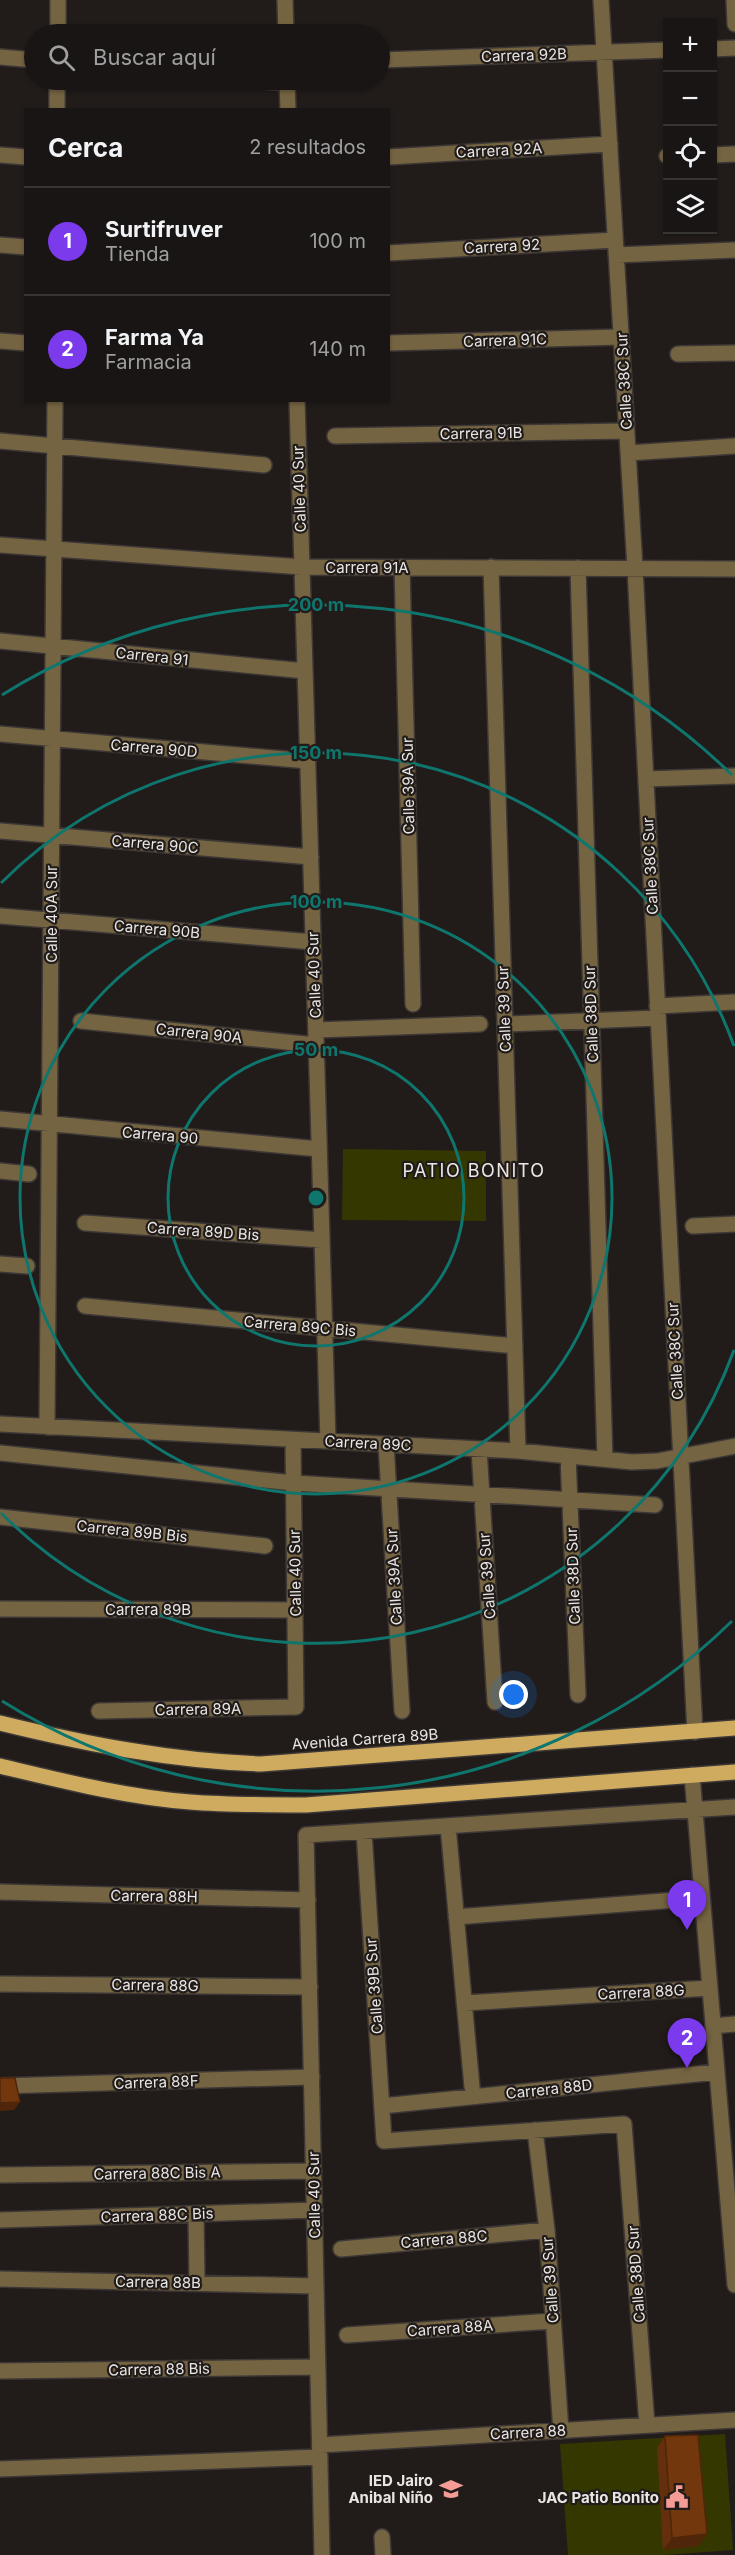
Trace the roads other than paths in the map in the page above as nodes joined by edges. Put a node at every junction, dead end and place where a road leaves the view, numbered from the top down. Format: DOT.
graph roads {
  1 [pos="58,0"];
  2 [pos="285,0"];
  3 [pos="601,0"];
  4 [pos="734,0"];
  5 [pos="58,24"];
  6 [pos="286,24"];
  7 [pos="735,24"];
  8 [pos="735,48"];
  9 [pos="717,49"];
  10 [pos="663,50"];
  11 [pos="604,52"];
  12 [pos="0,57"];
  13 [pos="24,59"];
  14 [pos="390,60"];
  15 [pos="57,90"];
  16 [pos="287,90"];
  17 [pos="57,108"];
  18 [pos="288,108"];
  19 [pos="610,144"];
  20 [pos="735,154"];
  21 [pos="0,155"];
  22 [pos="717,155"];
  23 [pos="24,157"];
  24 [pos="390,157"];
  25 [pos="0,245"];
  26 [pos="616,247"];
  27 [pos="24,248"];
  28 [pos="735,250"];
  29 [pos="390,253"];
  30 [pos="621,337"];
  31 [pos="0,341"];
  32 [pos="24,343"];
  33 [pos="390,343"];
  34 [pos="735,353"];
  35 [pos="678,354"];
  36 [pos="55,402"];
  37 [pos="297,402"];
  38 [pos="627,431"];
  39 [pos="335,436"];
  40 [pos="0,441"];
  41 [pos="735,446"];
  42 [pos="55,447"];
  43 [pos="628,453"];
  44 [pos="264,465"];
  45 [pos="0,545"];
  46 [pos="54,550"];
  47 [pos="302,567"];
  48 [pos="402,567"];
  49 [pos="491,567"];
  50 [pos="578,568"];
  51 [pos="635,568"];
  52 [pos="735,569"];
  53 [pos="0,641"];
  54 [pos="53,646"];
  55 [pos="305,671"];
  56 [pos="0,734"];
  57 [pos="52,739"];
  58 [pos="308,761"];
  59 [pos="735,776"];
  60 [pos="646,779"];
  61 [pos="0,831"];
  62 [pos="52,835"];
  63 [pos="310,857"];
  64 [pos="0,916"];
  65 [pos="51,920"];
  66 [pos="313,942"];
  67 [pos="735,1002"];
  68 [pos="413,1004"];
  69 [pos="658,1012"];
  70 [pos="592,1020"];
  71 [pos="81,1021"];
  72 [pos="480,1024"];
  73 [pos="505,1024"];
  74 [pos="316,1037"];
  75 [pos="0,1119"];
  76 [pos="49,1125"];
  77 [pos="319,1149"];
  78 [pos="0,1171"];
  79 [pos="29,1174"];
  80 [pos="85,1223"];
  81 [pos="735,1224"];
  82 [pos="693,1226"];
  83 [pos="322,1240"];
  84 [pos="0,1264"];
  85 [pos="27,1266"];
  86 [pos="85,1306"];
  87 [pos="325,1329"];
  88 [pos="514,1346"];
  89 [pos="0,1424"];
  90 [pos="47,1427"];
  91 [pos="293,1440"];
  92 [pos="328,1441"];
  93 [pos="386,1444"];
  94 [pos="735,1446"];
  95 [pos="479,1449"];
  96 [pos="518,1451"];
  97 [pos="0,1453"];
  98 [pos="568,1456"];
  99 [pos="681,1456"];
  100 [pos="605,1460"];
  101 [pos="294,1483"];
  102 [pos="389,1489"];
  103 [pos="482,1494"];
  104 [pos="570,1500"];
  105 [pos="655,1505"];
  106 [pos="0,1517"];
  107 [pos="265,1546"];
  108 [pos="0,1609"];
  109 [pos="295,1610"];
  110 [pos="578,1695"];
  111 [pos="495,1702"];
  112 [pos="296,1707"];
  113 [pos="99,1711"];
  114 [pos="402,1711"];
  115 [pos="0,1723"];
  116 [pos="735,1728"];
  117 [pos="695,1732"];
  118 [pos="0,1766"];
  119 [pos="24,1772"];
  120 [pos="735,1772"];
  121 [pos="0,1775"];
  122 [pos="692,1775"];
  123 [pos="735,1807"];
  124 [pos="695,1809"];
  125 [pos="448,1826"];
  126 [pos="364,1832"];
  127 [pos="0,1892"];
  128 [pos="702,1898"];
  129 [pos="308,1900"];
  130 [pos="456,1917"];
  131 [pos="0,1984"];
  132 [pos="310,1987"];
  133 [pos="710,1988"];
  134 [pos="464,2003"];
  135 [pos="735,2024"];
  136 [pos="713,2026"];
  137 [pos="717,2072"];
  138 [pos="312,2077"];
  139 [pos="0,2086"];
  140 [pos="472,2087"];
  141 [pos="382,2106"];
  142 [pos="535,2130"];
  143 [pos="314,2170"];
  144 [pos="0,2175"];
  145 [pos="315,2210"];
  146 [pos="196,2214"];
  147 [pos="732,2214"];
  148 [pos="0,2220"];
  149 [pos="547,2230"];
  150 [pos="341,2249"];
  151 [pos="0,2279"];
  152 [pos="197,2283"];
  153 [pos="735,2285"];
  154 [pos="316,2286"];
  155 [pos="553,2321"];
  156 [pos="347,2335"];
  157 [pos="318,2367"];
  158 [pos="0,2371"];
  159 [pos="735,2420"];
  160 [pos="647,2425"];
  161 [pos="561,2430"];
  162 [pos="320,2451"];
  163 [pos="0,2469"];
  164 [pos="382,2537"];
  165 [pos="322,2555"];
  166 [pos="383,2555"];
  1 -- 5 [label="street"];
  2 -- 6 [label="street"];
  3 -- 11 [label="street, Calle 38C Sur"];
  4 -- 7 [label="street"];
  8 -- 9 [label="street"];
  10 -- 11 [label="street, Carrera 92B"];
  11 -- 14 [label="street, Carrera 92B"];
  11 -- 19 [label="street, Calle 38C Sur"];
  12 -- 13 [label="street"];
  15 -- 17 [label="street"];
  16 -- 18 [label="street"];
  19 -- 24 [label="street, Carrera 92A"];
  19 -- 26 [label="street, Calle 38C Sur"];
  20 -- 22 [label="street"];
  21 -- 23 [label="street"];
  25 -- 27 [label="street"];
  26 -- 28 [label="street, Carrera 92"];
  26 -- 29 [label="street, Carrera 92"];
  26 -- 30 [label="street, Calle 38C Sur"];
  30 -- 33 [label="street, Carrera 91C"];
  30 -- 38 [label="street, Calle 38C Sur"];
  31 -- 32 [label="street"];
  34 -- 35 [label="street"];
  36 -- 42 [label="street, Calle 40A Sur"];
  37 -- 47 [label="street, Calle 40 Sur"];
  38 -- 39 [label="street, Carrera 91B"];
  38 -- 43 [label="street, Calle 38C Sur"];
  40 -- 42 [label="street"];
  41 -- 43 [label="street"];
  42 -- 44 [label="street"];
  42 -- 46 [label="street, Calle 40A Sur"];
  43 -- 51 [label="street, Calle 38C Sur"];
  45 -- 46 [label="street, Carrera 91A"];
  46 -- 47 [label="street, Carrera 91A"];
  46 -- 54 [label="street, Calle 40A Sur"];
  47 -- 48 [label="street, Carrera 91A"];
  47 -- 55 [label="street, Calle 40 Sur"];
  48 -- 49 [label="street, Carrera 91A"];
  48 -- 68 [label="street, Calle 39A Sur"];
  49 -- 50 [label="street, Carrera 91A"];
  49 -- 73 [label="street, Calle 39 Sur"];
  50 -- 51 [label="street, Carrera 91A"];
  50 -- 70 [label="street, Calle 38D Sur"];
  51 -- 52 [label="street, Carrera 91A"];
  51 -- 60 [label="street, Calle 38C Sur"];
  53 -- 54 [label="street, Carrera 91"];
  54 -- 55 [label="street, Carrera 91"];
  54 -- 57 [label="street, Calle 40A Sur"];
  55 -- 58 [label="street, Calle 40 Sur"];
  56 -- 57 [label="street, Carrera 90D"];
  57 -- 58 [label="street, Carrera 90D"];
  57 -- 62 [label="street, Calle 40A Sur"];
  58 -- 63 [label="street, Calle 40 Sur"];
  59 -- 60 [label="street"];
  60 -- 69 [label="street, Calle 38C Sur"];
  61 -- 62 [label="street, Carrera 90C"];
  62 -- 63 [label="street, Carrera 90C"];
  62 -- 65 [label="street, Calle 40A Sur"];
  63 -- 66 [label="street, Calle 40 Sur"];
  64 -- 65 [label="street, Carrera 90B"];
  65 -- 66 [label="street, Carrera 90B"];
  65 -- 76 [label="street, Calle 40A Sur"];
  66 -- 74 [label="street, Calle 40 Sur"];
  67 -- 69 [label="street"];
  69 -- 70 [label="street"];
  69 -- 99 [label="street, Calle 38C Sur"];
  70 -- 73 [label="street"];
  70 -- 100 [label="street, Calle 38D Sur"];
  71 -- 74 [label="street, Carrera 90A"];
  72 -- 74 [label="street, Carrera 90A"];
  73 -- 88 [label="street, Calle 39 Sur"];
  74 -- 77 [label="street, Calle 40 Sur"];
  75 -- 76 [label="street, Carrera 90"];
  76 -- 77 [label="street, Carrera 90"];
  76 -- 90 [label="street, Calle 40A Sur"];
  77 -- 83 [label="street, Calle 40 Sur"];
  78 -- 79 [label="street"];
  80 -- 83 [label="street, Carrera 89D Bis"];
  81 -- 82 [label="street"];
  83 -- 87 [label="street, Calle 40 Sur"];
  84 -- 85 [label="street"];
  86 -- 87 [label="street, Carrera 89C Bis"];
  87 -- 88 [label="street, Carrera 89C Bis"];
  87 -- 92 [label="street, Calle 40 Sur"];
  88 -- 96 [label="street, Calle 39 Sur"];
  89 -- 90 [label="street, Carrera 89C"];
  90 -- 91 [label="street, Carrera 89C"];
  91 -- 92 [label="street, Carrera 89C"];
  91 -- 101 [label="street, Calle 40 Sur"];
  92 -- 93 [label="street, Carrera 89C"];
  93 -- 95 [label="street, Carrera 89C"];
  93 -- 102 [label="street, Calle 39A Sur"];
  94 -- 99 [label="street, Carrera 89C"];
  95 -- 96 [label="street, Carrera 89C"];
  95 -- 103 [label="street, Calle 39 Sur"];
  96 -- 98 [label="street, Carrera 89C"];
  97 -- 101 [label="street"];
  98 -- 100 [label="street, Carrera 89C"];
  98 -- 104 [label="street, Calle 38D Sur"];
  99 -- 100 [label="street, Carrera 89C"];
  99 -- 117 [label="street, Calle 38C Sur"];
  101 -- 102 [label="street"];
  101 -- 109 [label="street, Calle 40 Sur"];
  102 -- 103 [label="street"];
  102 -- 114 [label="street, Calle 39A Sur"];
  103 -- 104 [label="street"];
  103 -- 111 [label="street, Calle 39 Sur"];
  104 -- 105 [label="street"];
  104 -- 110 [label="street, Calle 38D Sur"];
  106 -- 107 [label="street, Carrera 89B Bis"];
  108 -- 109 [label="street, Carrera 89B"];
  109 -- 112 [label="street, Calle 40 Sur"];
  112 -- 113 [label="street, Carrera 89A"];
  115 -- 117 [label="main road, Avenida Carrera 89B"];
  116 -- 117 [label="main road, Avenida Carrera 89B"];
  118 -- 119 [label="main road"];
  119 -- 121 [label="main road"];
  119 -- 122 [label="main road"];
  120 -- 122 [label="main road"];
  122 -- 124 [label="street"];
  123 -- 124 [label="street"];
  124 -- 125 [label="street"];
  124 -- 128 [label="street"];
  125 -- 126 [label="street"];
  125 -- 130 [label="street"];
  126 -- 129 [label="street, Calle 40 Sur"];
  126 -- 141 [label="street, Calle 39B Sur"];
  127 -- 129 [label="street, Carrera 88H"];
  128 -- 130 [label="street"];
  128 -- 133 [label="street"];
  129 -- 132 [label="street, Calle 40 Sur"];
  130 -- 134 [label="street"];
  131 -- 132 [label="street, Carrera 88G"];
  132 -- 138 [label="street, Calle 40 Sur"];
  133 -- 134 [label="street, Carrera 88G"];
  133 -- 136 [label="street"];
  134 -- 140 [label="street"];
  135 -- 136 [label="street"];
  136 -- 137 [label="street"];
  137 -- 141 [label="street, Carrera 88D"];
  137 -- 147 [label="street"];
  138 -- 139 [label="street, Carrera 88F"];
  138 -- 143 [label="street, Calle 40 Sur"];
  141 -- 142 [label="street, Calle 39B Sur"];
  142 -- 149 [label="street, Calle 39 Sur"];
  142 -- 160 [label="street, Calle 38D Sur"];
  143 -- 144 [label="street, Carrera 88C Bis A"];
  143 -- 145 [label="street, Calle 40 Sur"];
  145 -- 146 [label="street, Carrera 88C Bis"];
  145 -- 154 [label="street, Calle 40 Sur"];
  146 -- 148 [label="street, Carrera 88C Bis"];
  146 -- 152 [label="street"];
  147 -- 153 [label="street"];
  149 -- 150 [label="street, Carrera 88C"];
  149 -- 155 [label="street, Calle 39 Sur"];
  151 -- 152 [label="street, Carrera 88B"];
  152 -- 154 [label="street, Carrera 88B"];
  154 -- 157 [label="street, Calle 40 Sur"];
  155 -- 156 [label="street, Carrera 88A"];
  155 -- 161 [label="street, Calle 39 Sur"];
  157 -- 158 [label="street, Carrera 88 Bis"];
  157 -- 162 [label="street, Calle 40 Sur"];
  159 -- 160 [label="street, Carrera 88"];
  160 -- 161 [label="street, Carrera 88"];
  161 -- 162 [label="street, Carrera 88"];
  162 -- 163 [label="street, Carrera 88"];
  162 -- 165 [label="street, Calle 40 Sur"];
  164 -- 166 [label="street"];
}
